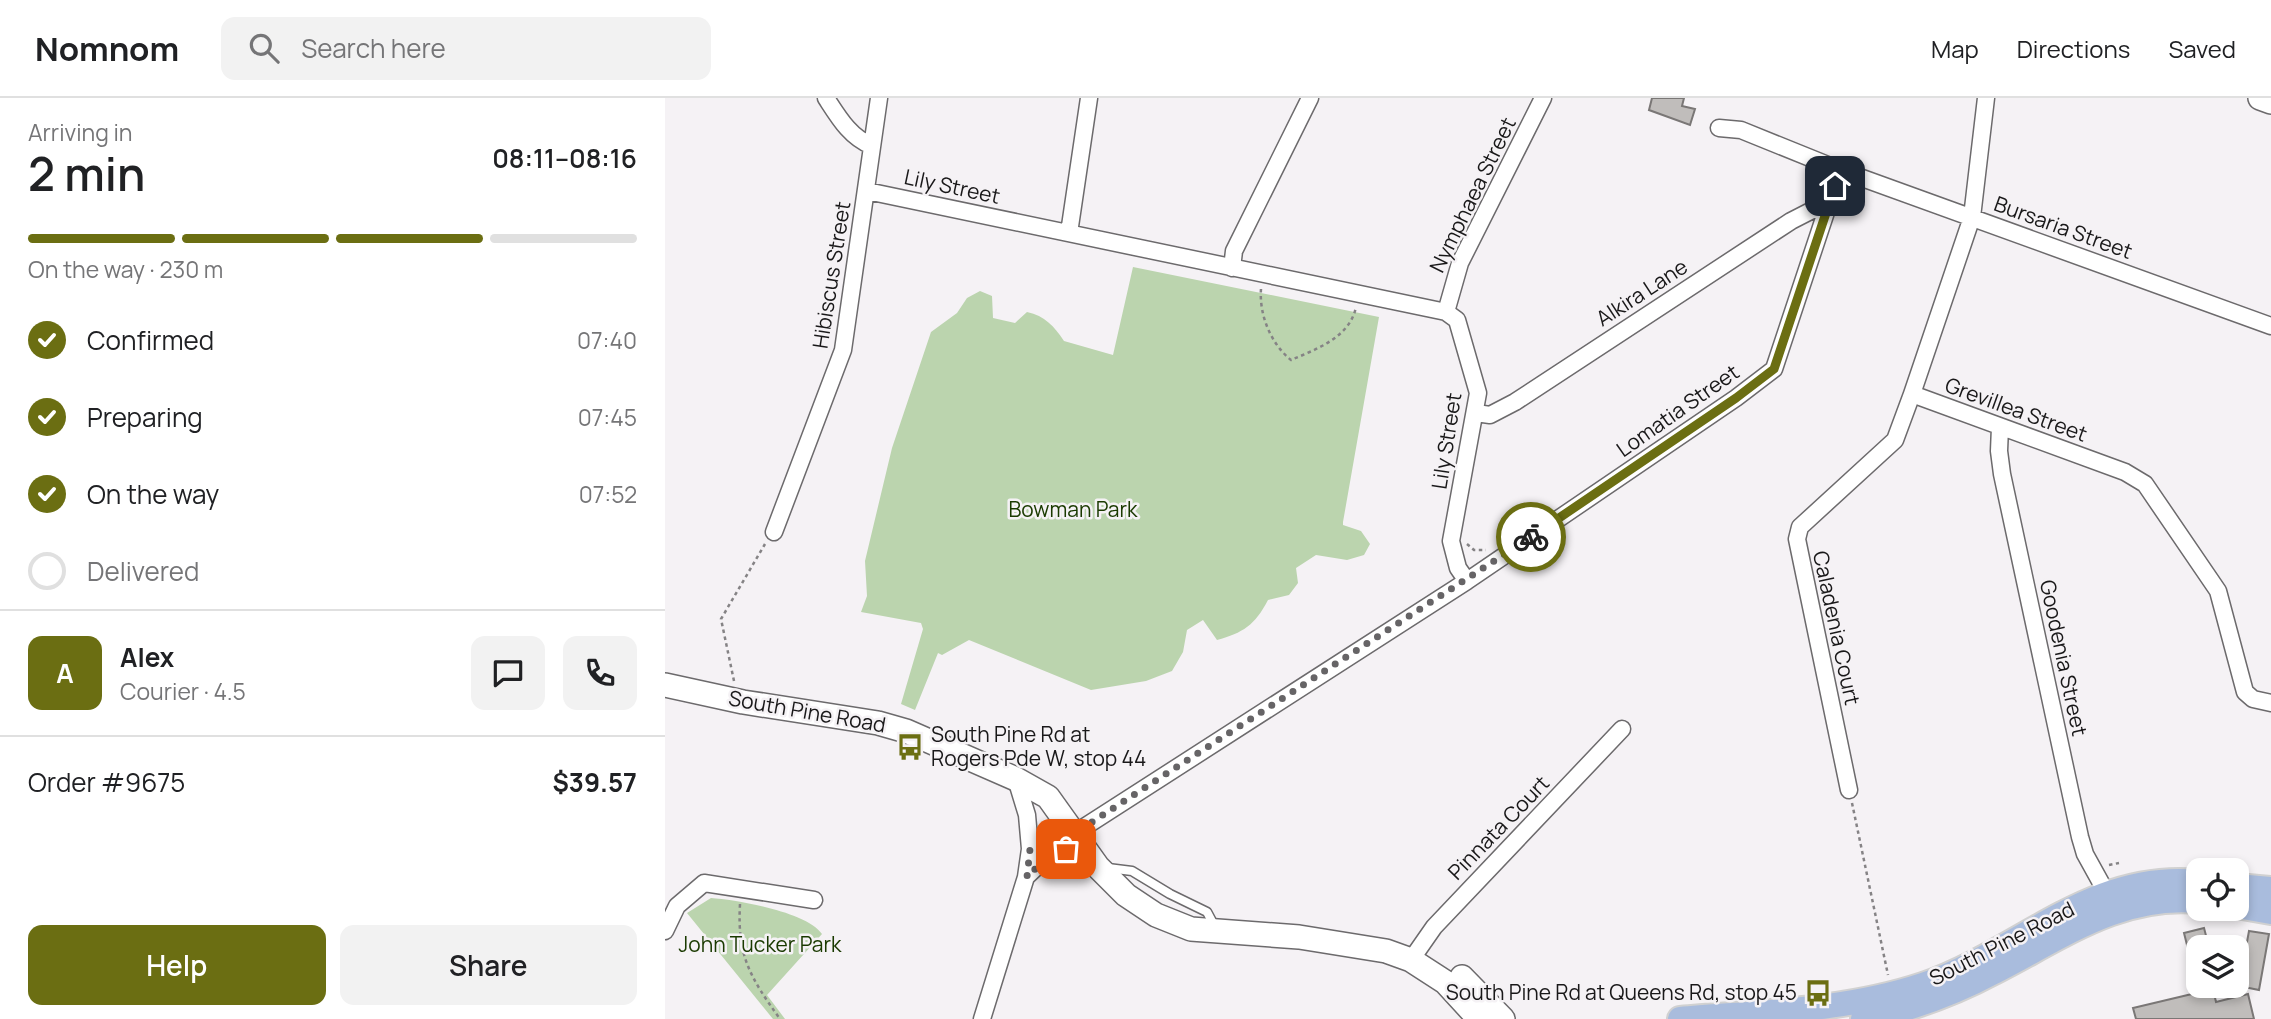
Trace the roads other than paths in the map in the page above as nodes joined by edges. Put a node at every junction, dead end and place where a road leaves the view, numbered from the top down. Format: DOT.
graph roads {
  1 [pos="826,98"];
  2 [pos="879,98"];
  3 [pos="1089,98"];
  4 [pos="1310,98"];
  5 [pos="1543,98"];
  6 [pos="1986,98"];
  7 [pos="2260,98"];
  8 [pos="2271,102"];
  9 [pos="1719,128"];
  10 [pos="872,146"];
  11 [pos="1840,170"];
  12 [pos="867,191"];
  13 [pos="1831,201"];
  14 [pos="1972,217"];
  15 [pos="1069,233"];
  16 [pos="1232,268"];
  17 [pos="1446,312"];
  18 [pos="2271,326"];
  19 [pos="1912,394"];
  20 [pos="1476,413"];
  21 [pos="2000,427"];
  22 [pos="774,532"];
  23 [pos="1467,581"];
  24 [pos="665,685"];
  25 [pos="2271,703"];
  26 [pos="1622,729"];
  27 [pos="1016,779"];
  28 [pos="1849,790"];
  29 [pos="1076,834"];
  30 [pos="1030,849"];
  31 [pos="1027,877"];
  32 [pos="2186,882"];
  33 [pos="2249,887"];
  34 [pos="2271,889"];
  35 [pos="2106,892"];
  36 [pos="814,900"];
  37 [pos="2186,901"];
  38 [pos="2249,908"];
  39 [pos="2271,912"];
  40 [pos="665,931"];
  41 [pos="1415,954"];
  42 [pos="1914,1013"];
  43 [pos="982,1019"];
  44 [pos="1479,1019"];
  45 [pos="1503,1019"];
  46 [pos="1680,1019"];
  47 [pos="1863,1019"];
  1 -- 10 [label="street"];
  2 -- 10 [label="street, Hibiscus Street"];
  3 -- 15 [label="street"];
  4 -- 16 [label="street"];
  5 -- 17 [label="street, Nymphaea Street"];
  6 -- 14 [label="street, Grevillea Street"];
  7 -- 8 [label="main road"];
  9 -- 11 [label="street, Bursaria Street"];
  10 -- 12 [label="street, Hibiscus Street"];
  11 -- 13 [label="street, Lomatia Street"];
  11 -- 14 [label="street, Bursaria Street"];
  12 -- 15 [label="street, Lily Street"];
  12 -- 22 [label="street, Hibiscus Street"];
  13 -- 20 [label="street, Alkira Lane"];
  13 -- 23 [label="street, Lomatia Street"];
  14 -- 18 [label="street, Bursaria Street"];
  14 -- 19 [label="street, Grevillea Street"];
  15 -- 16 [label="street, Lily Street"];
  16 -- 17 [label="street, Lily Street"];
  17 -- 20 [label="street, Lily Street"];
  19 -- 21 [label="street, Grevillea Street"];
  19 -- 28 [label="street, Caladenia Court"];
  20 -- 23 [label="street, Lily Street"];
  21 -- 25 [label="street, Grevillea Street"];
  21 -- 35 [label="street, Goodenia Street"];
  23 -- 29 [label="street"];
  24 -- 27 [label="main road, South Pine Road"];
  26 -- 41 [label="street, Pinnata Court"];
  27 -- 29 [label="main road, South Pine Road"];
  27 -- 30 [label="street"];
  29 -- 30 [label="street"];
  29 -- 31 [label="street"];
  29 -- 41 [label="main road, South Pine Road"];
  30 -- 31 [label="street"];
  31 -- 43 [label="street"];
  32 -- 35 [label="main road, South Pine Road"];
  33 -- 34 [label="main road"];
  35 -- 46 [label="main road, South Pine Road"];
  36 -- 40 [label="street"];
  37 -- 42 [label="main road, South Pine Road"];
  38 -- 39 [label="main road"];
  41 -- 44 [label="main road, South Pine Road"];
  41 -- 45 [label="main road, South Pine Road"];
  42 -- 47 [label="main road, South Pine Road"];
}
